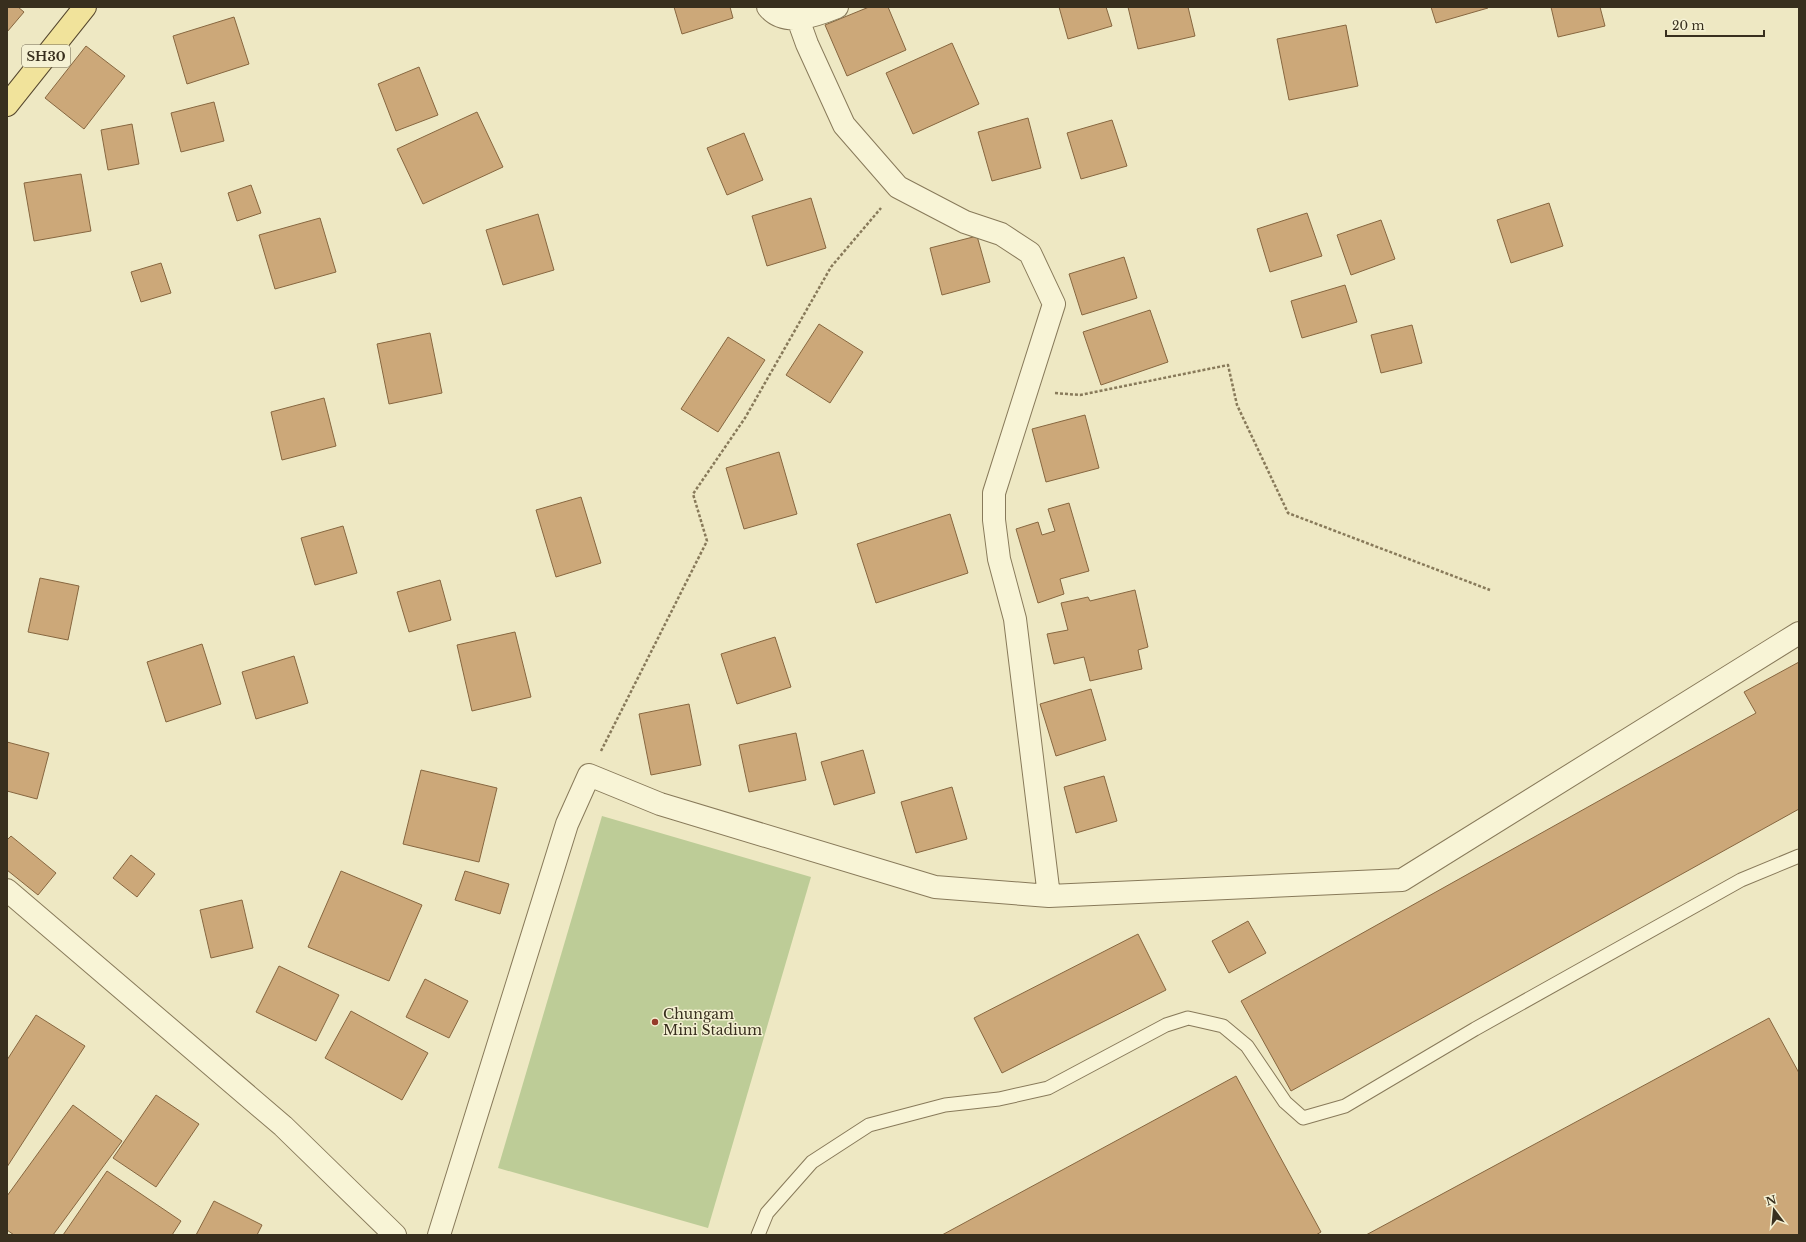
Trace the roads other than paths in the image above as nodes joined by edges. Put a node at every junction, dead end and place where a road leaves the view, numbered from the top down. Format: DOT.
graph roads {
  1 [pos="85,7"];
  2 [pos="768,7"];
  3 [pos="837,7"];
  4 [pos="798,18"];
  5 [pos="7,105"];
  6 [pos="1799,633"];
  7 [pos="1799,856"];
  8 [pos="7,890"];
  9 [pos="1049,896"];
  10 [pos="395,1235"];
  11 [pos="439,1235"];
  12 [pos="758,1235"];
  1 -- 5 [label="main road, SH30"];
  2 -- 4 [label="street"];
  3 -- 4 [label="street"];
  4 -- 9 [label="street"];
  6 -- 9 [label="street"];
  7 -- 12 [label="lane"];
  8 -- 10 [label="street"];
  9 -- 11 [label="street"];
}
